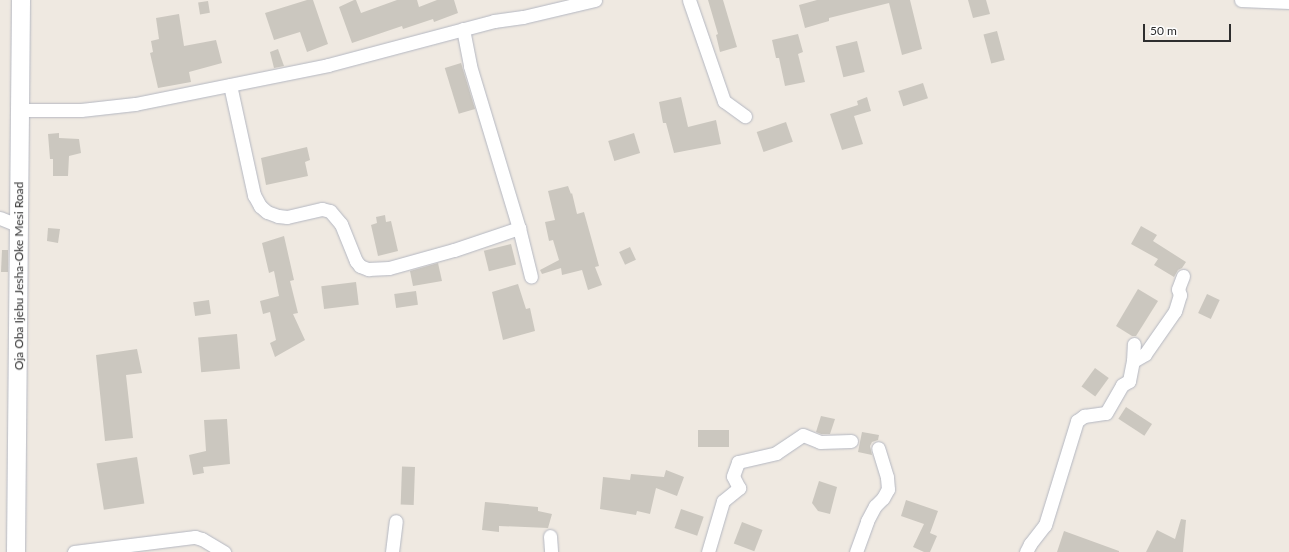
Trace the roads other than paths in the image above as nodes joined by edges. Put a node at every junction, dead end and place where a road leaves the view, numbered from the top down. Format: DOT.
graph roads {
  1 [pos="21,0"];
  2 [pos="595,0"];
  3 [pos="690,0"];
  4 [pos="1241,0"];
  5 [pos="1289,2"];
  6 [pos="463,29"];
  7 [pos="230,85"];
  8 [pos="20,110"];
  9 [pos="745,116"];
  10 [pos="0,218"];
  11 [pos="20,226"];
  12 [pos="518,228"];
  13 [pos="1183,276"];
  14 [pos="531,277"];
  15 [pos="1134,344"];
  16 [pos="1133,361"];
  17 [pos="851,441"];
  18 [pos="878,448"];
  19 [pos="396,521"];
  20 [pos="550,536"];
  21 [pos="16,552"];
  22 [pos="74,552"];
  23 [pos="224,552"];
  24 [pos="392,552"];
  25 [pos="551,552"];
  26 [pos="708,552"];
  27 [pos="856,552"];
  28 [pos="1026,552"];
  1 -- 8 [label="main road, Oja Oba Ijebu Jesha-Oke Mesi Road"];
  2 -- 6 [label="street"];
  3 -- 9 [label="street"];
  4 -- 5 [label="street"];
  6 -- 7 [label="street"];
  6 -- 12 [label="street"];
  7 -- 8 [label="street"];
  7 -- 12 [label="street"];
  8 -- 11 [label="main road, Oja Oba Ijebu Jesha-Oke Mesi Road"];
  10 -- 11 [label="street"];
  11 -- 21 [label="main road, Oja Oba Ijebu Jesha-Oke Mesi Road"];
  12 -- 14 [label="street"];
  13 -- 16 [label="street"];
  15 -- 16 [label="street"];
  16 -- 28 [label="street"];
  17 -- 26 [label="street"];
  18 -- 27 [label="street"];
  19 -- 24 [label="street"];
  20 -- 25 [label="street"];
  22 -- 23 [label="street"];
}
